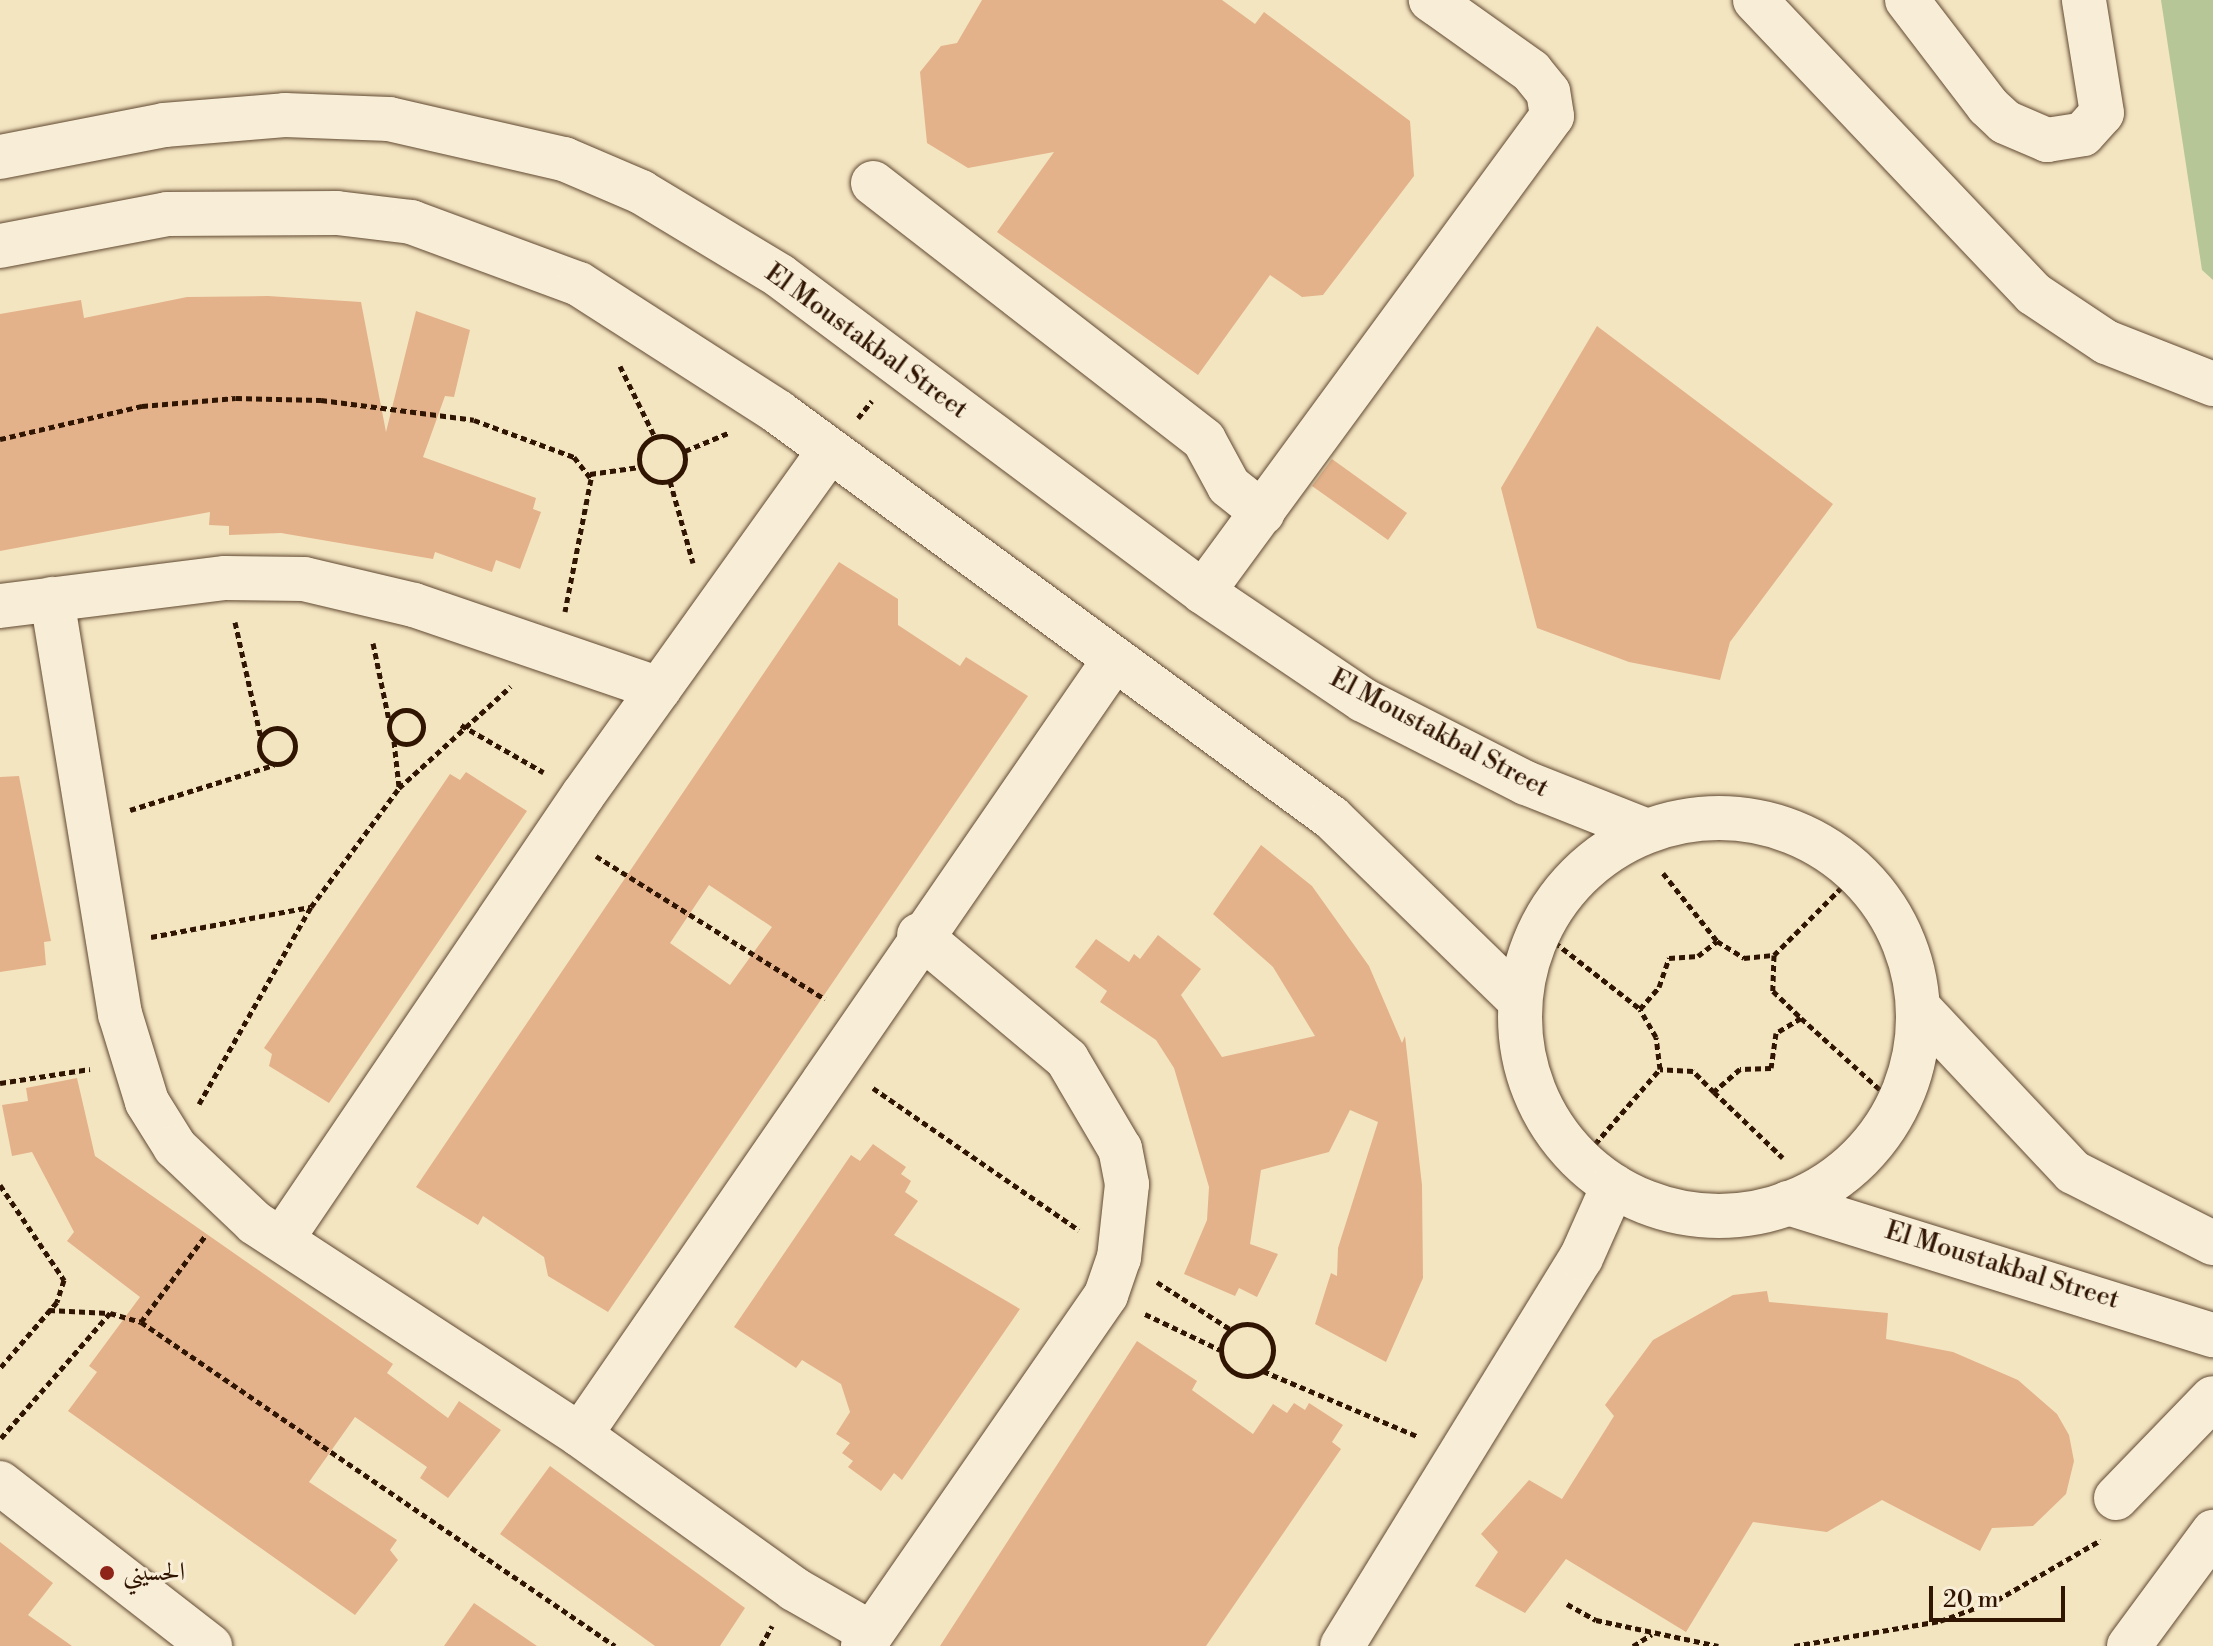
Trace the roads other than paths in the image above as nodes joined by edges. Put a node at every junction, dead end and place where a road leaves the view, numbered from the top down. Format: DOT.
graph roads {
  1 [pos="1431,0"];
  2 [pos="1755,0"];
  3 [pos="1907,0"];
  4 [pos="2084,0"];
  5 [pos="0,157"];
  6 [pos="873,183"];
  7 [pos="0,246"];
  8 [pos="2213,384"];
  9 [pos="829,452"];
  10 [pos="1263,513"];
  11 [pos="1203,592"];
  12 [pos="52,599"];
  13 [pos="0,606"];
  14 [pos="1114,660"];
  15 [pos="659,689"];
  16 [pos="1641,833"];
  17 [pos="919,935"];
  18 [pos="1519,1000"];
  19 [pos="1919,1008"];
  20 [pos="1597,1174"];
  21 [pos="1803,1197"];
  22 [pos="282,1239"];
  23 [pos="2213,1243"];
  24 [pos="2213,1335"];
  25 [pos="2213,1398"];
  26 [pos="580,1435"];
  27 [pos="0,1483"];
  28 [pos="2113,1516"];
  29 [pos="2213,1532"];
  30 [pos="867,1640"];
  31 [pos="210,1646"];
  32 [pos="1342,1646"];
  33 [pos="2129,1646"];
  1 -- 10 [label="street"];
  2 -- 8 [label="street"];
  3 -- 4 [label="street"];
  5 -- 11 [label="street, El Moustakbal Street"];
  6 -- 10 [label="street"];
  7 -- 9 [label="street"];
  9 -- 14 [label="street"];
  9 -- 15 [label="street"];
  10 -- 11 [label="street"];
  11 -- 16 [label="street, El Moustakbal Street"];
  12 -- 13 [label="street"];
  12 -- 15 [label="street"];
  12 -- 22 [label="street"];
  14 -- 17 [label="street"];
  14 -- 18 [label="street"];
  15 -- 22 [label="street"];
  16 -- 18 [label="street"];
  16 -- 19 [label="street"];
  17 -- 26 [label="street"];
  17 -- 30 [label="street"];
  18 -- 20 [label="street"];
  19 -- 21 [label="street"];
  19 -- 23 [label="street"];
  20 -- 21 [label="street"];
  20 -- 32 [label="street"];
  21 -- 24 [label="street, El Moustakbal Street"];
  22 -- 26 [label="street"];
  25 -- 28 [label="street"];
  26 -- 30 [label="street"];
  27 -- 31 [label="street"];
  29 -- 33 [label="street"];
}
